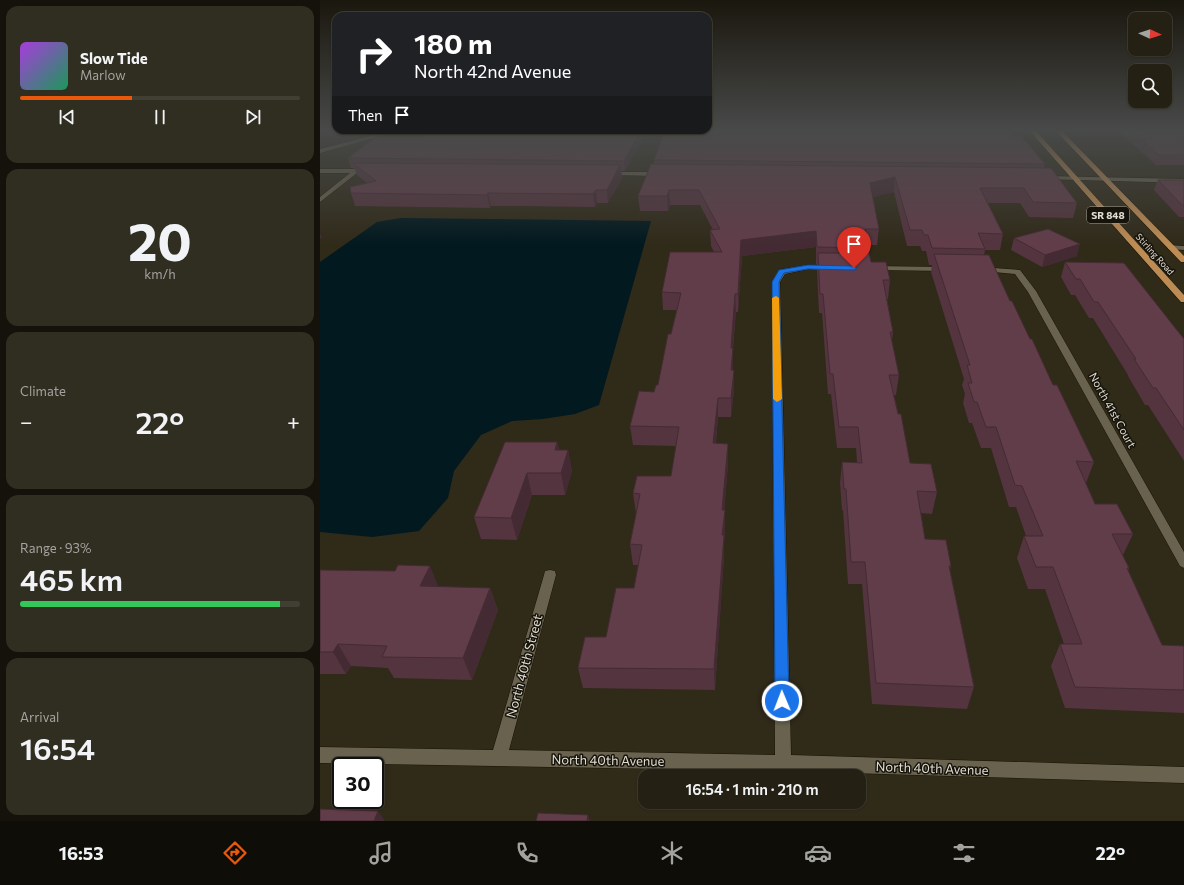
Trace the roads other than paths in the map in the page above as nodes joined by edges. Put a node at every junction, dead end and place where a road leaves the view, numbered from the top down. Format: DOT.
graph roads {
  1 [pos="1066,168"];
  2 [pos="1095,168"];
  3 [pos="320,171"];
  4 [pos="356,171"];
  5 [pos="372,171"];
  6 [pos="601,173"];
  7 [pos="665,174"];
  8 [pos="1035,178"];
  9 [pos="1075,178"];
  10 [pos="1105,179"];
  11 [pos="1184,181"];
  12 [pos="320,200"];
  13 [pos="1172,247"];
  14 [pos="1184,248"];
  15 [pos="1184,260"];
  16 [pos="840,268"];
  17 [pos="864,268"];
  18 [pos="951,269"];
  19 [pos="975,269"];
  20 [pos="1184,300"];
  21 [pos="1184,563"];
  22 [pos="550,575"];
  23 [pos="320,754"];
  24 [pos="499,757"];
  25 [pos="783,763"];
  26 [pos="1184,775"];
  1 -- 9 [label="main road, Stirling Road / SR 848"];
  2 -- 10 [label="main road, Stirling Road / SR 848"];
  3 -- 4 [label="street"];
  4 -- 5 [label="street"];
  4 -- 12 [label="street"];
  6 -- 7 [label="street"];
  8 -- 9 [label="street"];
  9 -- 10 [label="street"];
  9 -- 20 [label="main road, Stirling Road / SR 848"];
  10 -- 11 [label="street"];
  10 -- 13 [label="main road, Stirling Road / SR 848"];
  13 -- 14 [label="street"];
  13 -- 15 [label="main road, Stirling Road / SR 848"];
  16 -- 25 [label="street"];
  17 -- 18 [label="street"];
  19 -- 21 [label="street, North 41st Court"];
  22 -- 24 [label="street, North 40th Street"];
  23 -- 24 [label="street, North 40th Avenue"];
  24 -- 25 [label="street, North 40th Avenue"];
  25 -- 26 [label="street, North 40th Avenue"];
}
